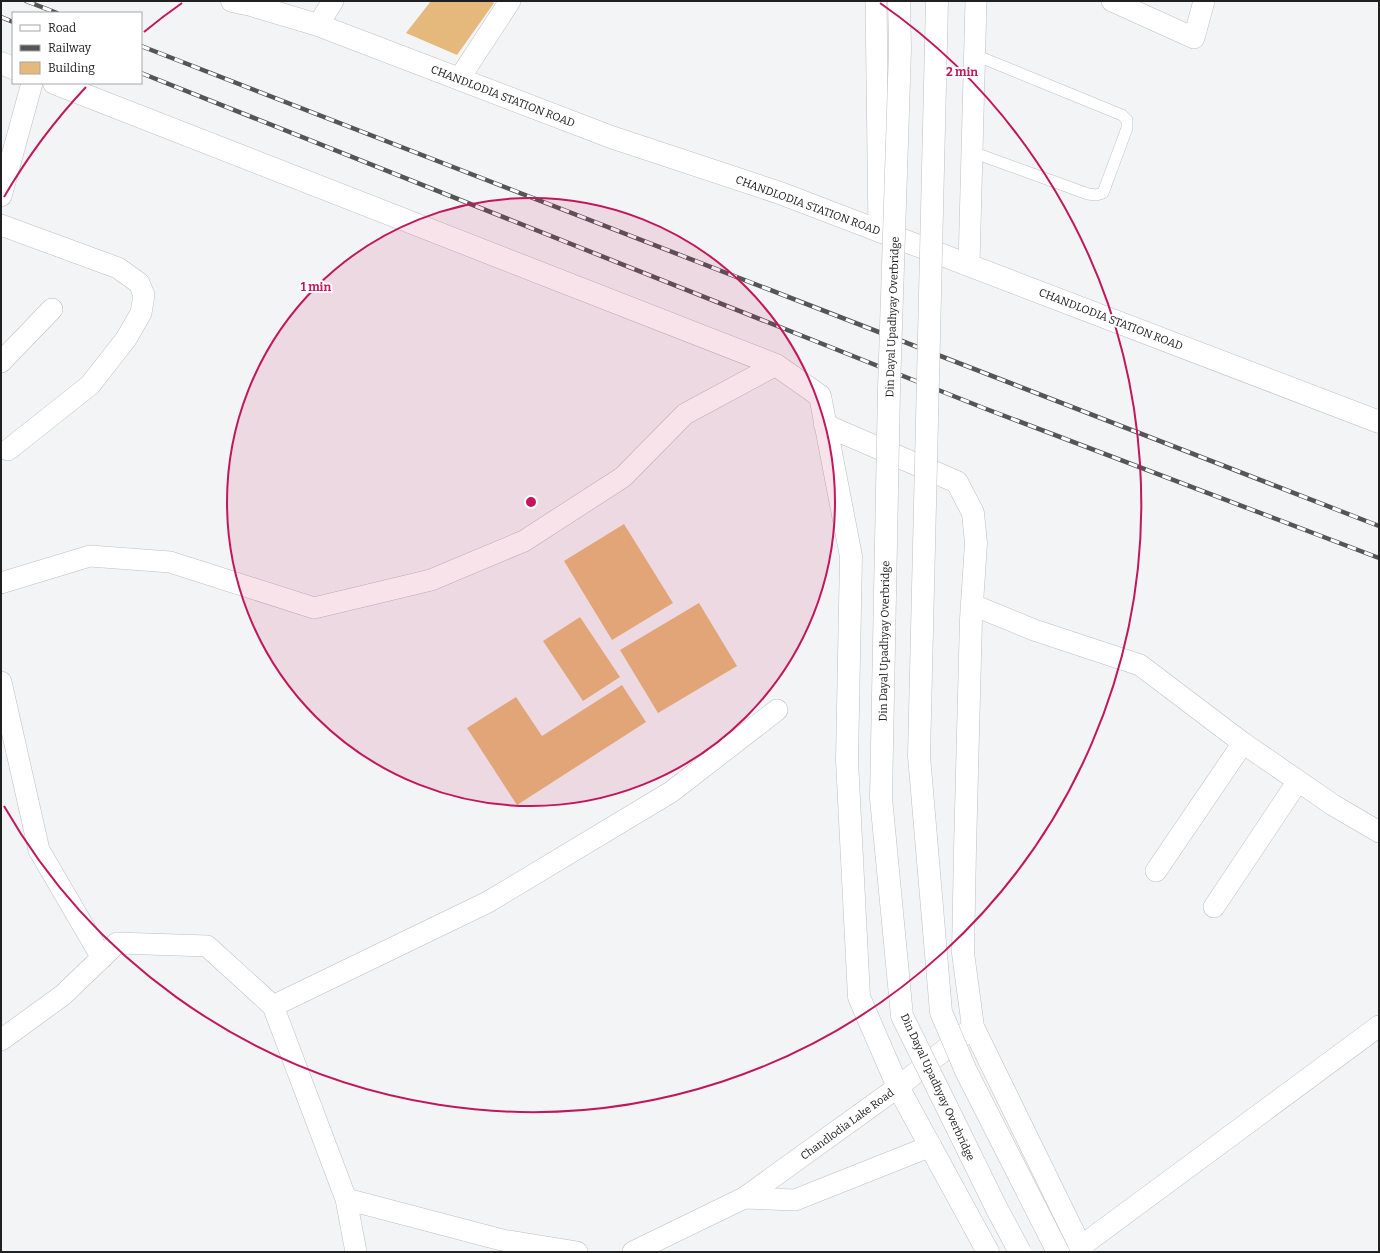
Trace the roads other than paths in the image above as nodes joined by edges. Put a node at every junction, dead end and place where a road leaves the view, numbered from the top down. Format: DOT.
graph roads {
  1 [pos="232,1"];
  2 [pos="333,1"];
  3 [pos="510,1"];
  4 [pos="876,1"];
  5 [pos="899,1"];
  6 [pos="937,1"];
  7 [pos="976,1"];
  8 [pos="1112,1"];
  9 [pos="1204,1"];
  10 [pos="318,25"];
  11 [pos="975,55"];
  12 [pos="1,63"];
  13 [pos="12,68"];
  14 [pos="459,79"];
  15 [pos="32,84"];
  16 [pos="57,84"];
  17 [pos="972,152"];
  18 [pos="1,196"];
  19 [pos="1,225"];
  20 [pos="879,231"];
  21 [pos="969,265"];
  22 [pos="52,309"];
  23 [pos="1,362"];
  24 [pos="776,364"];
  25 [pos="1379,422"];
  26 [pos="825,425"];
  27 [pos="3,450"];
  28 [pos="1,583"];
  29 [pos="972,605"];
  30 [pos="1,682"];
  31 [pos="777,710"];
  32 [pos="1243,743"];
  33 [pos="1298,781"];
  34 [pos="1379,832"];
  35 [pos="1156,871"];
  36 [pos="1214,908"];
  37 [pos="102,958"];
  38 [pos="272,1006"];
  39 [pos="1379,1026"];
  40 [pos="972,1027"];
  41 [pos="1,1040"];
  42 [pos="898,1087"];
  43 [pos="931,1146"];
  44 [pos="744,1198"];
  45 [pos="346,1199"];
  46 [pos="1082,1250"];
  47 [pos="356,1252"];
  48 [pos="577,1252"];
  49 [pos="633,1252"];
  50 [pos="988,1252"];
  51 [pos="1020,1252"];
  52 [pos="1058,1252"];
  1 -- 10 [label="street, CHANDLODIA STATION ROAD"];
  2 -- 10 [label="street"];
  3 -- 14 [label="street"];
  4 -- 20 [label="street"];
  5 -- 51 [label="street, Din Dayal Upadhyay Overbridge, bridge"];
  6 -- 52 [label="street, bridge"];
  7 -- 11 [label="street"];
  8 -- 9 [label="street"];
  10 -- 14 [label="street, CHANDLODIA STATION ROAD"];
  11 -- 17 [label="street"];
  11 -- 17 [label="lane"];
  12 -- 13 [label="street"];
  14 -- 20 [label="street, CHANDLODIA STATION ROAD"];
  15 -- 18 [label="street"];
  16 -- 24 [label="street"];
  17 -- 21 [label="street"];
  19 -- 27 [label="street"];
  20 -- 21 [label="street, CHANDLODIA STATION ROAD"];
  21 -- 25 [label="street, CHANDLODIA STATION ROAD"];
  22 -- 23 [label="street"];
  24 -- 26 [label="street"];
  24 -- 28 [label="street"];
  26 -- 29 [label="street"];
  26 -- 42 [label="street"];
  29 -- 32 [label="street"];
  29 -- 40 [label="street"];
  30 -- 37 [label="street"];
  31 -- 38 [label="street"];
  32 -- 33 [label="street"];
  32 -- 35 [label="street"];
  33 -- 34 [label="street"];
  33 -- 36 [label="street"];
  37 -- 38 [label="street"];
  37 -- 41 [label="street"];
  38 -- 45 [label="street"];
  39 -- 46 [label="street"];
  40 -- 42 [label="street"];
  40 -- 46 [label="street"];
  42 -- 43 [label="street, Chandlodia Lake Road"];
  42 -- 44 [label="street, Chandlodia Lake Road"];
  43 -- 44 [label="street"];
  43 -- 50 [label="street, Chandlodia Lake Road"];
  44 -- 49 [label="street, Chandlodia Lake Road"];
  45 -- 47 [label="street"];
  45 -- 48 [label="street"];
}
